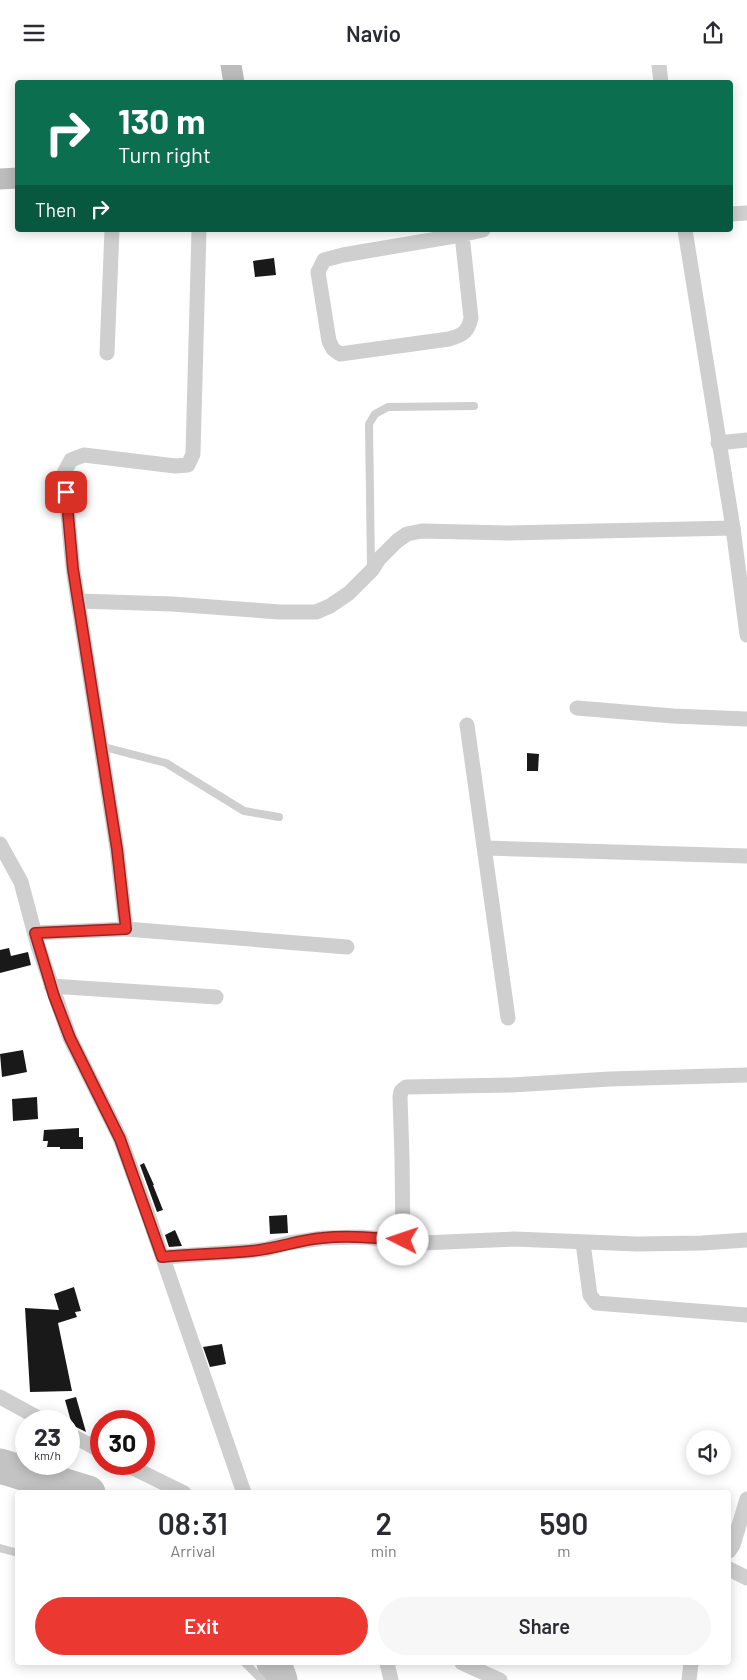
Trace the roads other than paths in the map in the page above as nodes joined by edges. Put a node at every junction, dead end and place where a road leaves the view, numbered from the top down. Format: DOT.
graph roads {
  1 [pos="231,65"];
  2 [pos="659,65"];
  3 [pos="234,80"];
  4 [pos="661,80"];
  5 [pos="15,178"];
  6 [pos="0,179"];
  7 [pos="747,213"];
  8 [pos="733,214"];
  9 [pos="112,232"];
  10 [pos="199,232"];
  11 [pos="474,232"];
  12 [pos="685,232"];
  13 [pos="462,235"];
  14 [pos="107,353"];
  15 [pos="474,406"];
  16 [pos="747,440"];
  17 [pos="718,443"];
  18 [pos="733,528"];
  19 [pos="372,570"];
  20 [pos="78,601"];
  21 [pos="747,635"];
  22 [pos="577,708"];
  23 [pos="747,719"];
  24 [pos="467,725"];
  25 [pos="100,746"];
  26 [pos="279,817"];
  27 [pos="0,844"];
  28 [pos="485,848"];
  29 [pos="747,856"];
  30 [pos="126,929"];
  31 [pos="35,933"];
  32 [pos="347,947"];
  33 [pos="51,986"];
  34 [pos="216,997"];
  35 [pos="508,1018"];
  36 [pos="747,1075"];
  37 [pos="403,1240"];
  38 [pos="747,1240"];
  39 [pos="583,1243"];
  40 [pos="162,1257"];
  41 [pos="747,1315"];
  42 [pos="0,1397"];
  43 [pos="24,1410"];
  44 [pos="147,1475"];
  45 [pos="178,1490"];
  46 [pos="243,1490"];
  47 [pos="747,1499"];
  48 [pos="0,1548"];
  49 [pos="731,1548"];
  50 [pos="15,1552"];
  51 [pos="731,1570"];
  52 [pos="747,1578"];
  53 [pos="248,1665"];
  54 [pos="388,1665"];
  55 [pos="466,1665"];
  56 [pos="691,1665"];
  57 [pos="262,1680"];
  58 [pos="391,1680"];
  59 [pos="500,1680"];
  60 [pos="689,1680"];
  1 -- 3 [label="street"];
  2 -- 4 [label="street"];
  5 -- 6 [label="street"];
  7 -- 8 [label="street"];
  9 -- 14 [label="street"];
  10 -- 20 [label="street"];
  11 -- 13 [label="street"];
  12 -- 17 [label="street"];
  13 -- 13 [label="street"];
  15 -- 19 [label="lane"];
  16 -- 17 [label="street"];
  17 -- 18 [label="street"];
  18 -- 19 [label="street"];
  18 -- 21 [label="street"];
  19 -- 20 [label="street"];
  20 -- 25 [label="street"];
  22 -- 23 [label="street"];
  24 -- 28 [label="street"];
  25 -- 26 [label="lane"];
  25 -- 30 [label="street"];
  27 -- 31 [label="street"];
  28 -- 29 [label="street"];
  28 -- 35 [label="street"];
  30 -- 31 [label="street"];
  30 -- 32 [label="street"];
  31 -- 33 [label="street"];
  33 -- 34 [label="street"];
  33 -- 40 [label="street"];
  36 -- 37 [label="street"];
  37 -- 39 [label="street"];
  37 -- 40 [label="street"];
  38 -- 39 [label="street"];
  39 -- 41 [label="street"];
  40 -- 46 [label="street"];
  42 -- 43 [label="street"];
  44 -- 45 [label="street"];
  47 -- 49 [label="street"];
  48 -- 50 [label="lane"];
  51 -- 52 [label="street"];
  53 -- 57 [label="lane"];
  54 -- 58 [label="street"];
  55 -- 59 [label="street"];
  56 -- 60 [label="street"];
}
